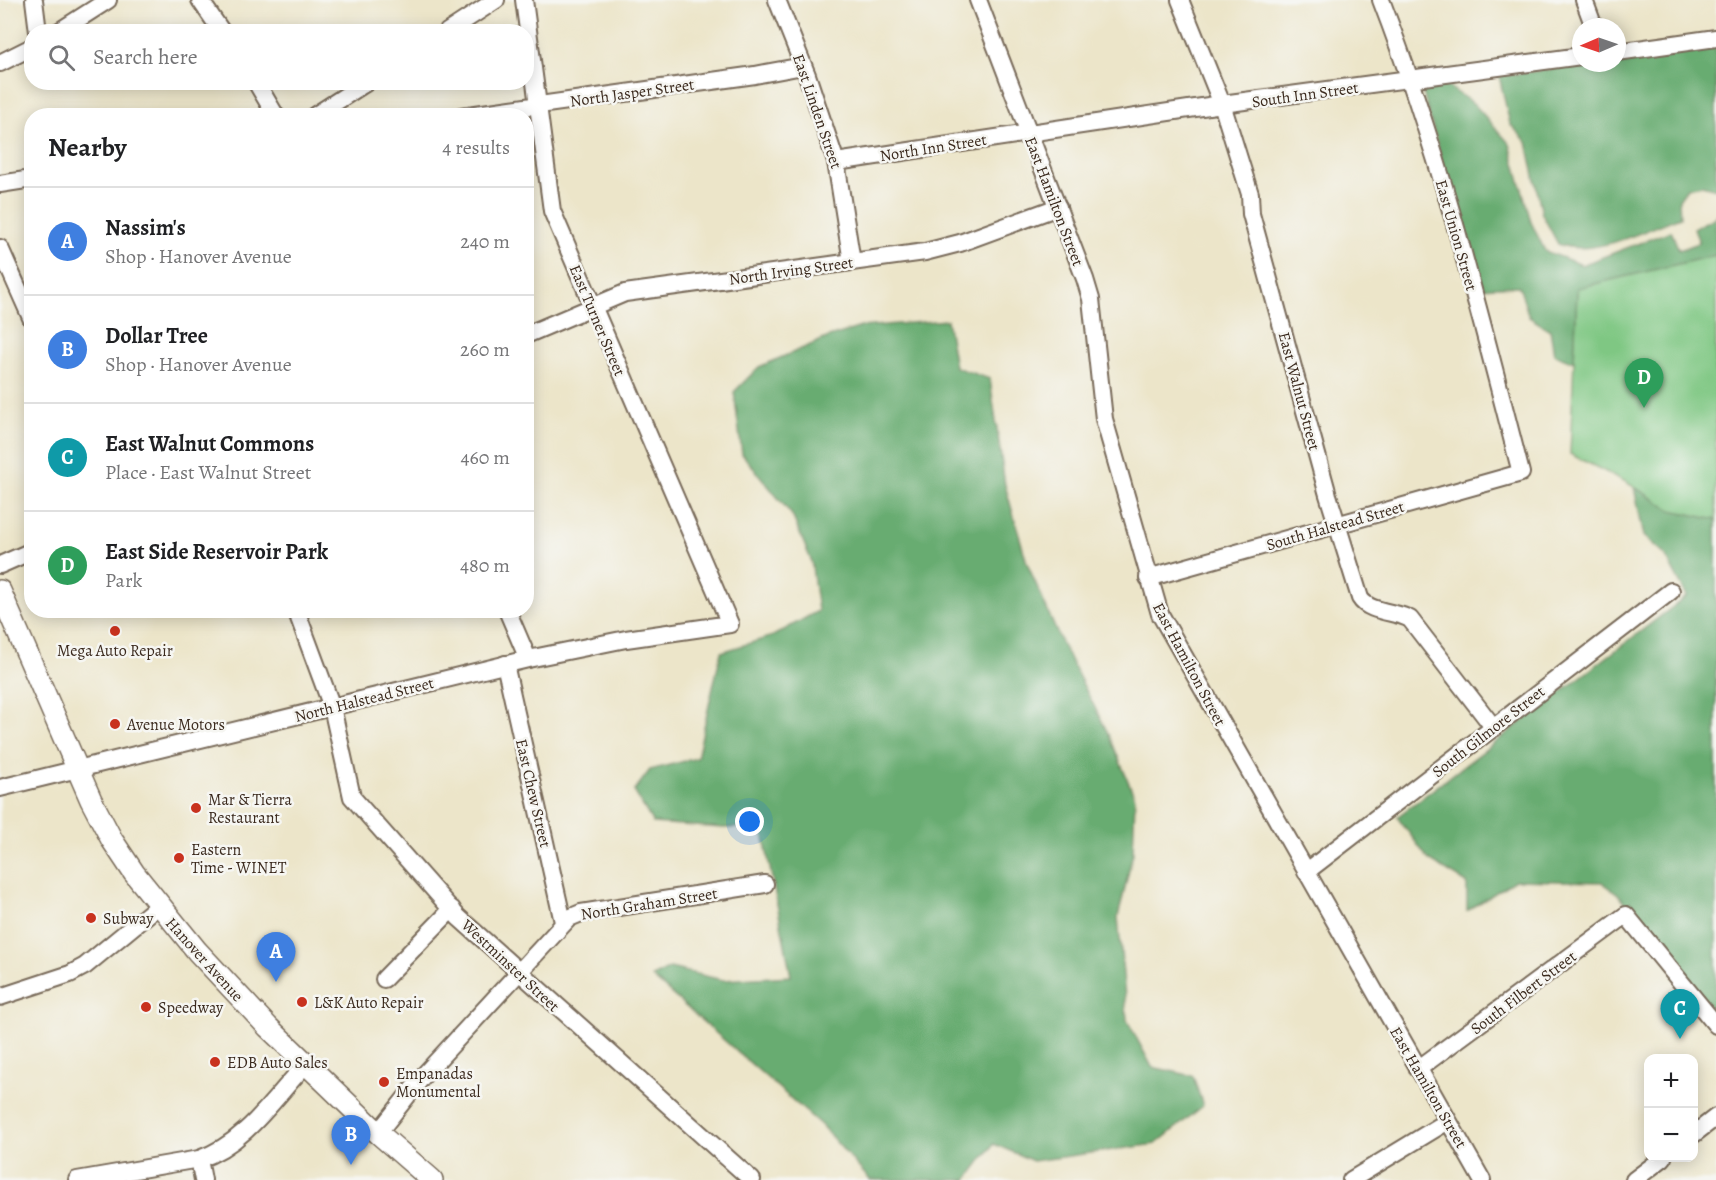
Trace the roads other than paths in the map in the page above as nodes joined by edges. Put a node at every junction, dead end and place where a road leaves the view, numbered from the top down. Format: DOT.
graph roads {
  1 [pos="34,0"];
  2 [pos="108,0"];
  3 [pos="200,0"];
  4 [pos="496,0"];
  5 [pos="524,0"];
  6 [pos="777,0"];
  7 [pos="978,0"];
  8 [pos="1180,0"];
  9 [pos="1381,0"];
  10 [pos="1584,0"];
  11 [pos="1591,18"];
  12 [pos="37,24"];
  13 [pos="70,24"];
  14 [pos="216,24"];
  15 [pos="459,24"];
  16 [pos="527,24"];
  17 [pos="1716,38"];
  18 [pos="24,51"];
  19 [pos="1626,51"];
  20 [pos="1572,57"];
  21 [pos="0,63"];
  22 [pos="804,66"];
  23 [pos="1412,79"];
  24 [pos="534,82"];
  25 [pos="261,90"];
  26 [pos="355,90"];
  27 [pos="1222,104"];
  28 [pos="537,106"];
  29 [pos="271,108"];
  30 [pos="326,108"];
  31 [pos="522,108"];
  32 [pos="1029,132"];
  33 [pos="836,162"];
  34 [pos="24,180"];
  35 [pos="0,184"];
  36 [pos="1058,207"];
  37 [pos="0,248"];
  38 [pos="852,261"];
  39 [pos="24,302"];
  40 [pos="592,306"];
  41 [pos="534,331"];
  42 [pos="1521,473"];
  43 [pos="1336,525"];
  44 [pos="24,554"];
  45 [pos="0,565"];
  46 [pos="1148,578"];
  47 [pos="0,591"];
  48 [pos="1671,591"];
  49 [pos="299,618"];
  50 [pos="510,618"];
  51 [pos="730,624"];
  52 [pos="528,659"];
  53 [pos="505,664"];
  54 [pos="332,707"];
  55 [pos="1494,728"];
  56 [pos="79,769"];
  57 [pos="0,788"];
  58 [pos="1306,872"];
  59 [pos="765,884"];
  60 [pos="158,906"];
  61 [pos="452,909"];
  62 [pos="563,922"];
  63 [pos="518,971"];
  64 [pos="384,979"];
  65 [pos="0,997"];
  66 [pos="1716,1025"];
  67 [pos="306,1064"];
  68 [pos="1418,1069"];
  69 [pos="1716,1117"];
  70 [pos="1448,1121"];
  71 [pos="1698,1131"];
  72 [pos="378,1133"];
  73 [pos="407,1157"];
  74 [pos="199,1159"];
  75 [pos="1658,1162"];
  76 [pos="77,1180"];
  77 [pos="203,1180"];
  78 [pos="411,1180"];
  79 [pos="432,1180"];
  80 [pos="752,1180"];
  81 [pos="1351,1180"];
  82 [pos="1482,1180"];
  83 [pos="1634,1180"];
  1 -- 12 [label="street"];
  2 -- 13 [label="street"];
  3 -- 14 [label="street"];
  4 -- 15 [label="street"];
  5 -- 16 [label="street, East Turner Street"];
  6 -- 22 [label="street, East Linden Street"];
  7 -- 32 [label="street, East Hamilton Street"];
  8 -- 27 [label="street, East Walnut Street"];
  9 -- 23 [label="street, East Union Street"];
  10 -- 11 [label="street"];
  17 -- 19 [label="street"];
  18 -- 21 [label="street"];
  20 -- 23 [label="street, South Inn Street"];
  22 -- 28 [label="street, North Jasper Street"];
  22 -- 33 [label="street, East Linden Street"];
  23 -- 27 [label="street, South Inn Street"];
  23 -- 42 [label="street, East Union Street"];
  24 -- 28 [label="street, East Turner Street"];
  25 -- 29 [label="street"];
  26 -- 30 [label="street"];
  27 -- 32 [label="street, South Inn Street"];
  27 -- 43 [label="street, East Walnut Street"];
  28 -- 31 [label="street, North Jasper Street"];
  28 -- 40 [label="street, East Turner Street"];
  32 -- 33 [label="street, North Inn Street"];
  32 -- 36 [label="street, East Hamilton Street"];
  33 -- 38 [label="street, East Linden Street"];
  34 -- 35 [label="street"];
  36 -- 38 [label="street, North Irving Street"];
  36 -- 46 [label="street, East Hamilton Street"];
  37 -- 39 [label="street"];
  38 -- 40 [label="street, North Irving Street"];
  40 -- 41 [label="street, North Irving Street"];
  40 -- 51 [label="street, East Turner Street"];
  42 -- 43 [label="street, South Halstead Street"];
  43 -- 46 [label="street, South Halstead Street"];
  43 -- 55 [label="street, East Walnut Street"];
  44 -- 45 [label="street"];
  46 -- 58 [label="street, East Hamilton Street"];
  47 -- 56 [label="main road, Hanover Avenue"];
  48 -- 55 [label="street, South Gilmore Street"];
  49 -- 54 [label="street, Westminster Street"];
  50 -- 52 [label="street"];
  51 -- 52 [label="street, North Halstead Street"];
  52 -- 53 [label="street, North Halstead Street"];
  53 -- 54 [label="street, North Halstead Street"];
  53 -- 62 [label="street, East Chew Street"];
  54 -- 56 [label="street, North Halstead Street"];
  54 -- 61 [label="street, Westminster Street"];
  55 -- 58 [label="street, South Gilmore Street"];
  56 -- 57 [label="street, North Halstead Street"];
  56 -- 60 [label="main road, Hanover Avenue"];
  58 -- 68 [label="street, East Hamilton Street"];
  59 -- 62 [label="street, North Graham Street"];
  60 -- 65 [label="street"];
  60 -- 67 [label="main road, Hanover Avenue"];
  61 -- 63 [label="street, Westminster Street"];
  61 -- 64 [label="street"];
  62 -- 63 [label="street, North Graham Street"];
  63 -- 72 [label="street, North Graham Street"];
  63 -- 80 [label="street, Westminster Street"];
  66 -- 68 [label="street, South Filbert Street"];
  67 -- 72 [label="main road, Hanover Avenue"];
  67 -- 74 [label="street"];
  68 -- 70 [label="street, East Hamilton Street"];
  69 -- 71 [label="street"];
  70 -- 81 [label="street"];
  70 -- 82 [label="street, East Hamilton Street"];
  72 -- 73 [label="main road, Hanover Avenue"];
  73 -- 78 [label="street"];
  73 -- 79 [label="main road, Hanover Avenue"];
  74 -- 76 [label="street"];
  74 -- 77 [label="street"];
  75 -- 83 [label="street"];
}
